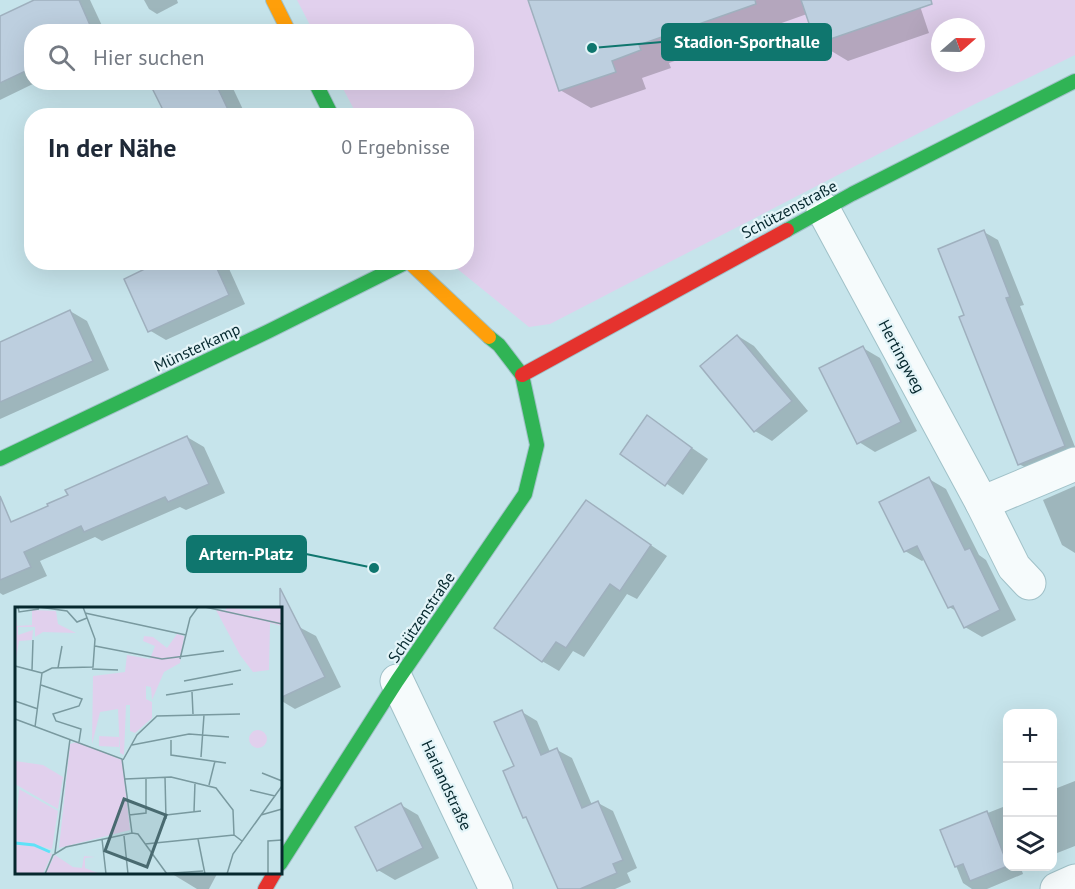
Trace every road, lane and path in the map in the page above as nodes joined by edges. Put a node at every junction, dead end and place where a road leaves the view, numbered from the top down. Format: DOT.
graph roads {
  1 [pos="273,0"];
  2 [pos="285,24"];
  3 [pos="1075,81"];
  4 [pos="319,90"];
  5 [pos="328,108"];
  6 [pos="824,209"];
  7 [pos="392,270"];
  8 [pos="417,270"];
  9 [pos="522,375"];
  10 [pos="0,459"];
  11 [pos="1075,464"];
  12 [pos="981,503"];
  13 [pos="1029,583"];
  14 [pos="397,681"];
  15 [pos="282,861"];
  16 [pos="274,874"];
  17 [pos="265,889"];
  18 [pos="496,889"];
  1 -- 2 [label="street"];
  3 -- 6 [label="street, Schützenstraße"];
  4 -- 5 [label="street"];
  6 -- 9 [label="street, Schützenstraße"];
  6 -- 12 [label="street, Hertingweg"];
  7 -- 10 [label="street, Münsterkamp"];
  8 -- 9 [label="street, Schützenstraße"];
  9 -- 14 [label="street, Schützenstraße"];
  11 -- 12 [label="street"];
  12 -- 13 [label="street, Hertingweg"];
  14 -- 15 [label="street, Schützenstraße"];
  14 -- 18 [label="street, Harlandstraße"];
  16 -- 17 [label="street"];
}
